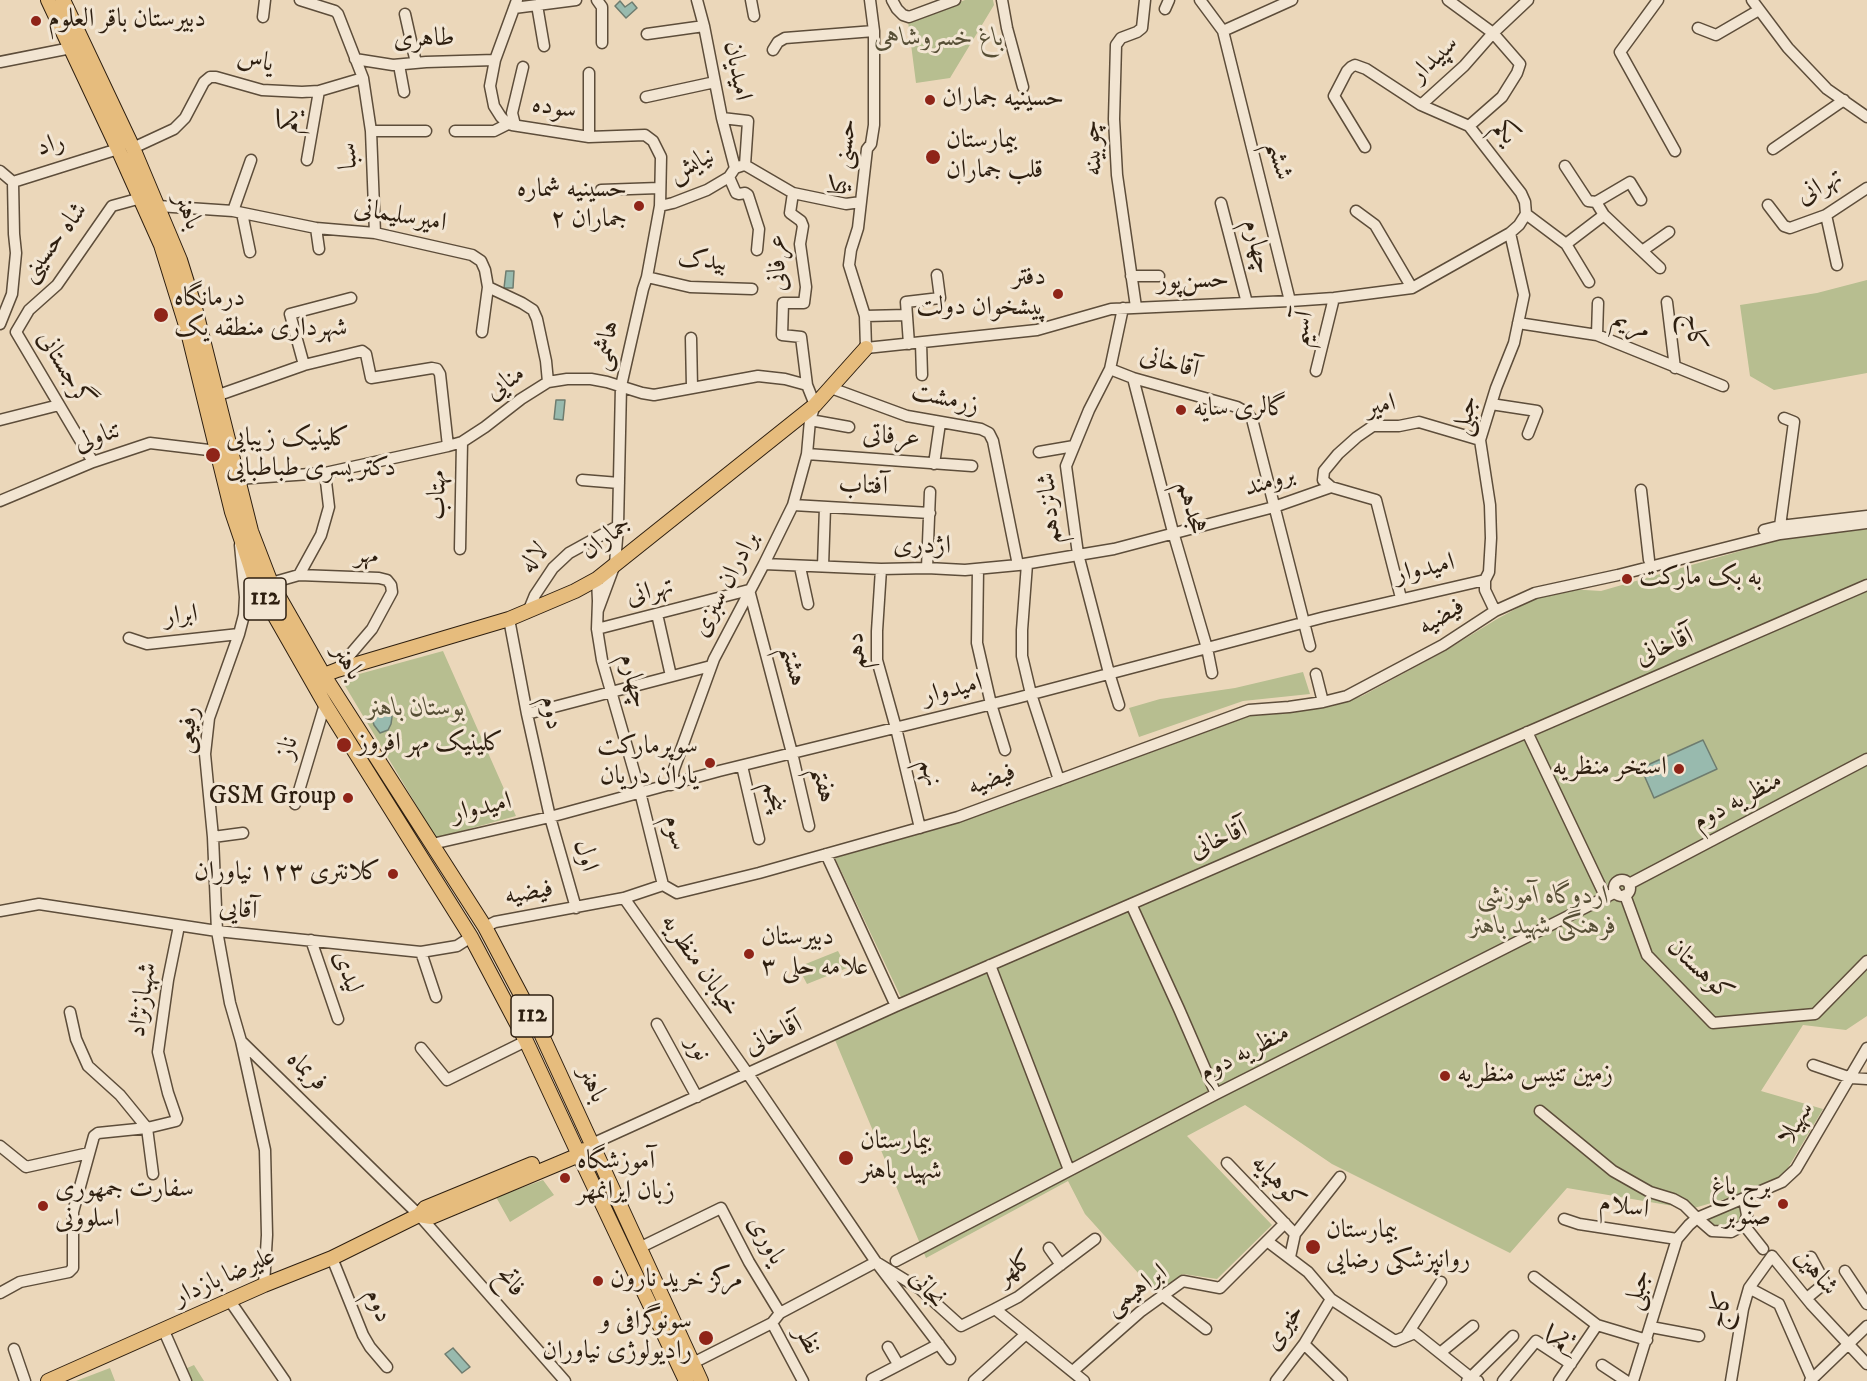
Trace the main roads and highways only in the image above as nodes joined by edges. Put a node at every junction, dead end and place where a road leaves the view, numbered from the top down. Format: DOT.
graph roads {
  1 [pos="48,0"];
  2 [pos="63,0"];
  3 [pos="866,348"];
  4 [pos="317,677"];
  5 [pos="485,927"];
  6 [pos="471,937"];
  7 [pos="583,1148"];
  8 [pos="48,1381"];
  9 [pos="686,1381"];
  10 [pos="701,1381"];
  1 -- 4 [label="main road, باهنر / 112"];
  2 -- 4 [label="main road, باهنر / 112"];
  3 -- 4 [label="main road, جماران"];
  4 -- 5 [label="main road, باهنر / 112"];
  4 -- 6 [label="main road, باهنر / 112"];
  5 -- 6 [label="main road"];
  5 -- 7 [label="main road, باهنر / 112"];
  6 -- 7 [label="main road, باهنر / 112"];
  7 -- 8 [label="main road, علیرضا بازدار"];
  7 -- 9 [label="main road, باهنر / 112"];
  7 -- 10 [label="main road, باهنر / 112"];
}
